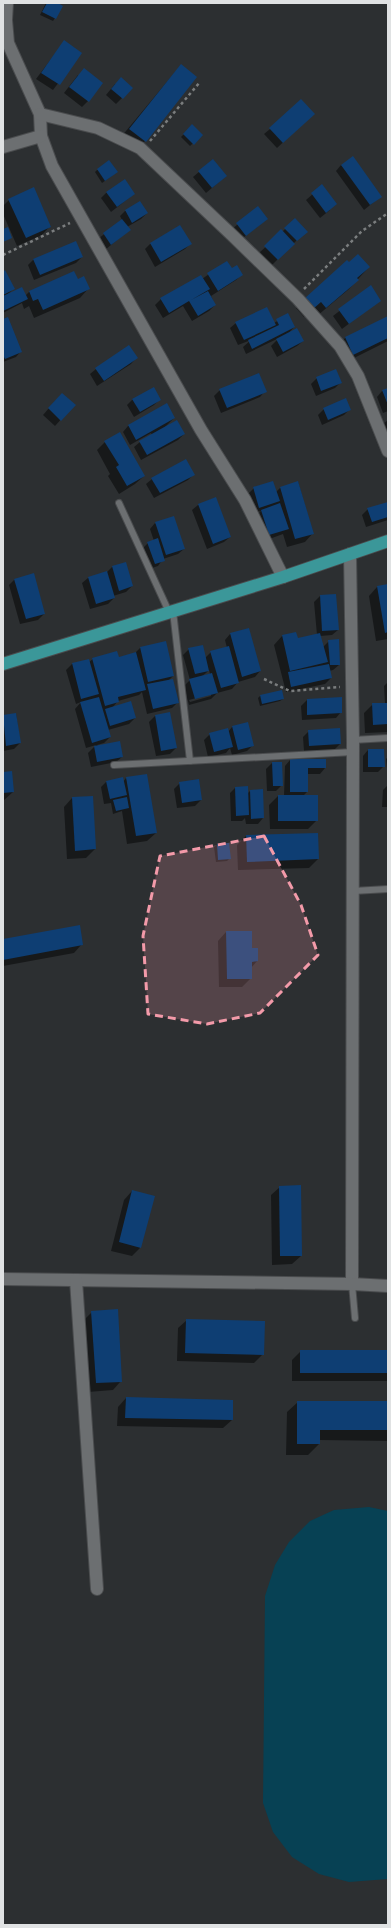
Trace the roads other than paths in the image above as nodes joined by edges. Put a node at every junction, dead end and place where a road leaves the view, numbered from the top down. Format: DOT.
graph roads {
  1 [pos="7,3"];
  2 [pos="40,114"];
  3 [pos="41,136"];
  4 [pos="3,147"];
  5 [pos="388,451"];
  6 [pos="119,503"];
  7 [pos="388,541"];
  8 [pos="350,554"];
  9 [pos="283,576"];
  10 [pos="171,612"];
  11 [pos="3,664"];
  12 [pos="388,738"];
  13 [pos="353,746"];
  14 [pos="190,760"];
  15 [pos="114,765"];
  16 [pos="388,889"];
  17 [pos="353,891"];
  18 [pos="3,1279"];
  19 [pos="76,1280"];
  20 [pos="352,1284"];
  21 [pos="388,1286"];
  22 [pos="355,1318"];
  23 [pos="97,1589"];
  1 -- 2 [label="street"];
  2 -- 3 [label="street"];
  2 -- 5 [label="street"];
  3 -- 4 [label="street"];
  3 -- 9 [label="street"];
  6 -- 10 [label="lane"];
  7 -- 8 [label="highway"];
  8 -- 9 [label="highway"];
  8 -- 13 [label="street"];
  9 -- 10 [label="highway"];
  10 -- 11 [label="highway"];
  10 -- 14 [label="lane"];
  12 -- 13 [label="lane"];
  13 -- 14 [label="lane"];
  13 -- 17 [label="street"];
  14 -- 15 [label="lane"];
  16 -- 17 [label="lane"];
  17 -- 20 [label="street"];
  18 -- 19 [label="street"];
  19 -- 20 [label="street"];
  19 -- 23 [label="street"];
  20 -- 21 [label="street"];
  20 -- 22 [label="lane"];
}
